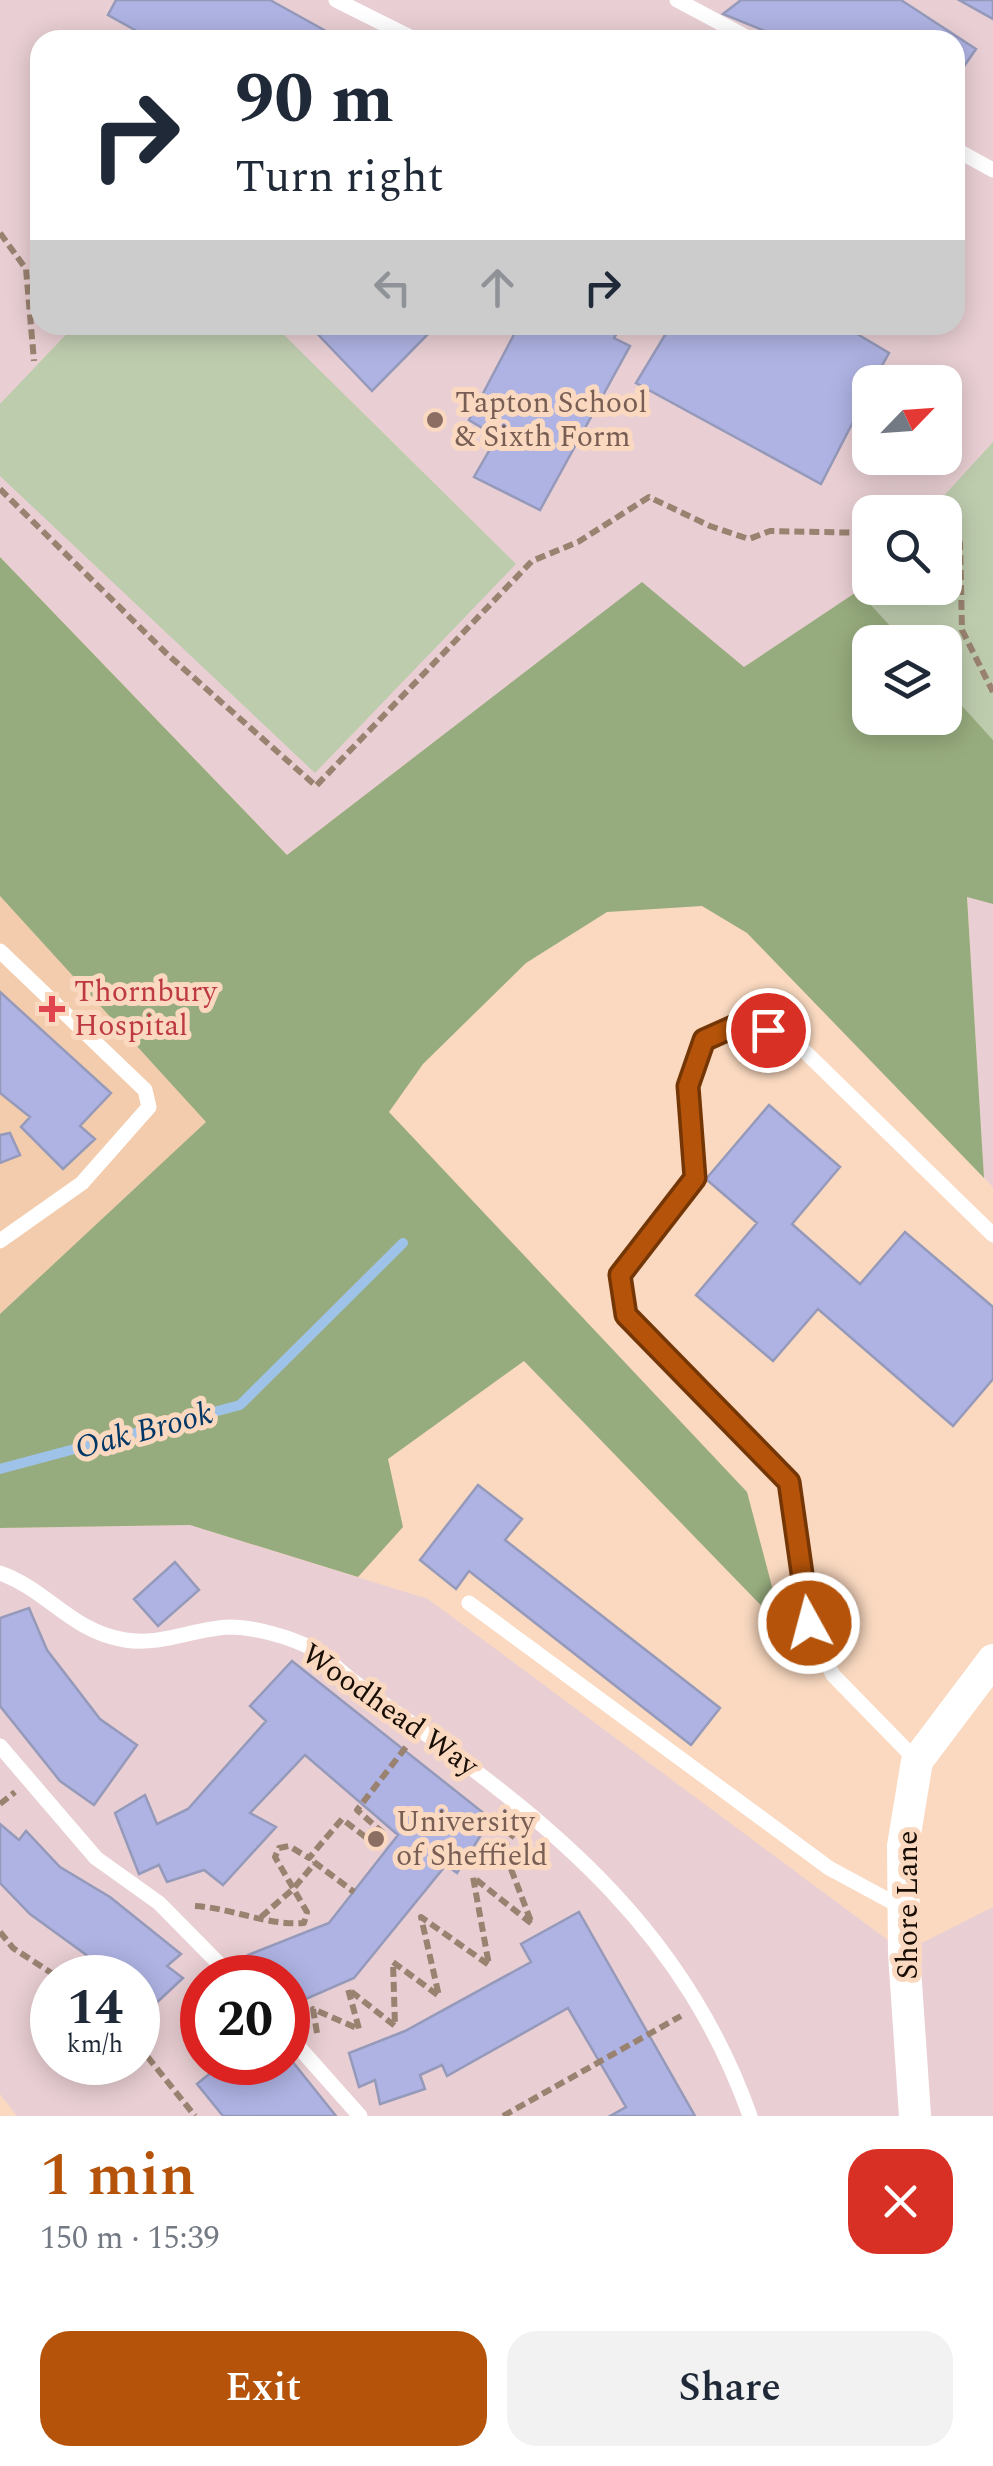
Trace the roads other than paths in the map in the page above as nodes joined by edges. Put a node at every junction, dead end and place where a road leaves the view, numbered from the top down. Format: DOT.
graph roads {
  1 [pos="336,0"];
  2 [pos="677,0"];
  3 [pos="396,30"];
  4 [pos="733,30"];
  5 [pos="965,155"];
  6 [pos="993,170"];
  7 [pos="0,951"];
  8 [pos="993,1235"];
  9 [pos="0,1240"];
  10 [pos="0,1573"];
  11 [pos="469,1603"];
  12 [pos="993,1660"];
  13 [pos="0,1746"];
  14 [pos="917,1761"];
  15 [pos="904,1908"];
  16 [pos="210,1955"];
  17 [pos="310,2059"];
  18 [pos="360,2116"];
  19 [pos="750,2116"];
  20 [pos="915,2116"];
  1 -- 3 [label="lane"];
  2 -- 4 [label="lane"];
  5 -- 6 [label="lane"];
  7 -- 9 [label="lane"];
  8 -- 14 [label="lane"];
  10 -- 19 [label="lane, Woodhead Way"];
  11 -- 15 [label="lane"];
  12 -- 14 [label="street, Shore Lane"];
  13 -- 16 [label="lane"];
  14 -- 15 [label="street, Shore Lane"];
  15 -- 20 [label="street, Shore Lane"];
  17 -- 18 [label="lane"];
}
